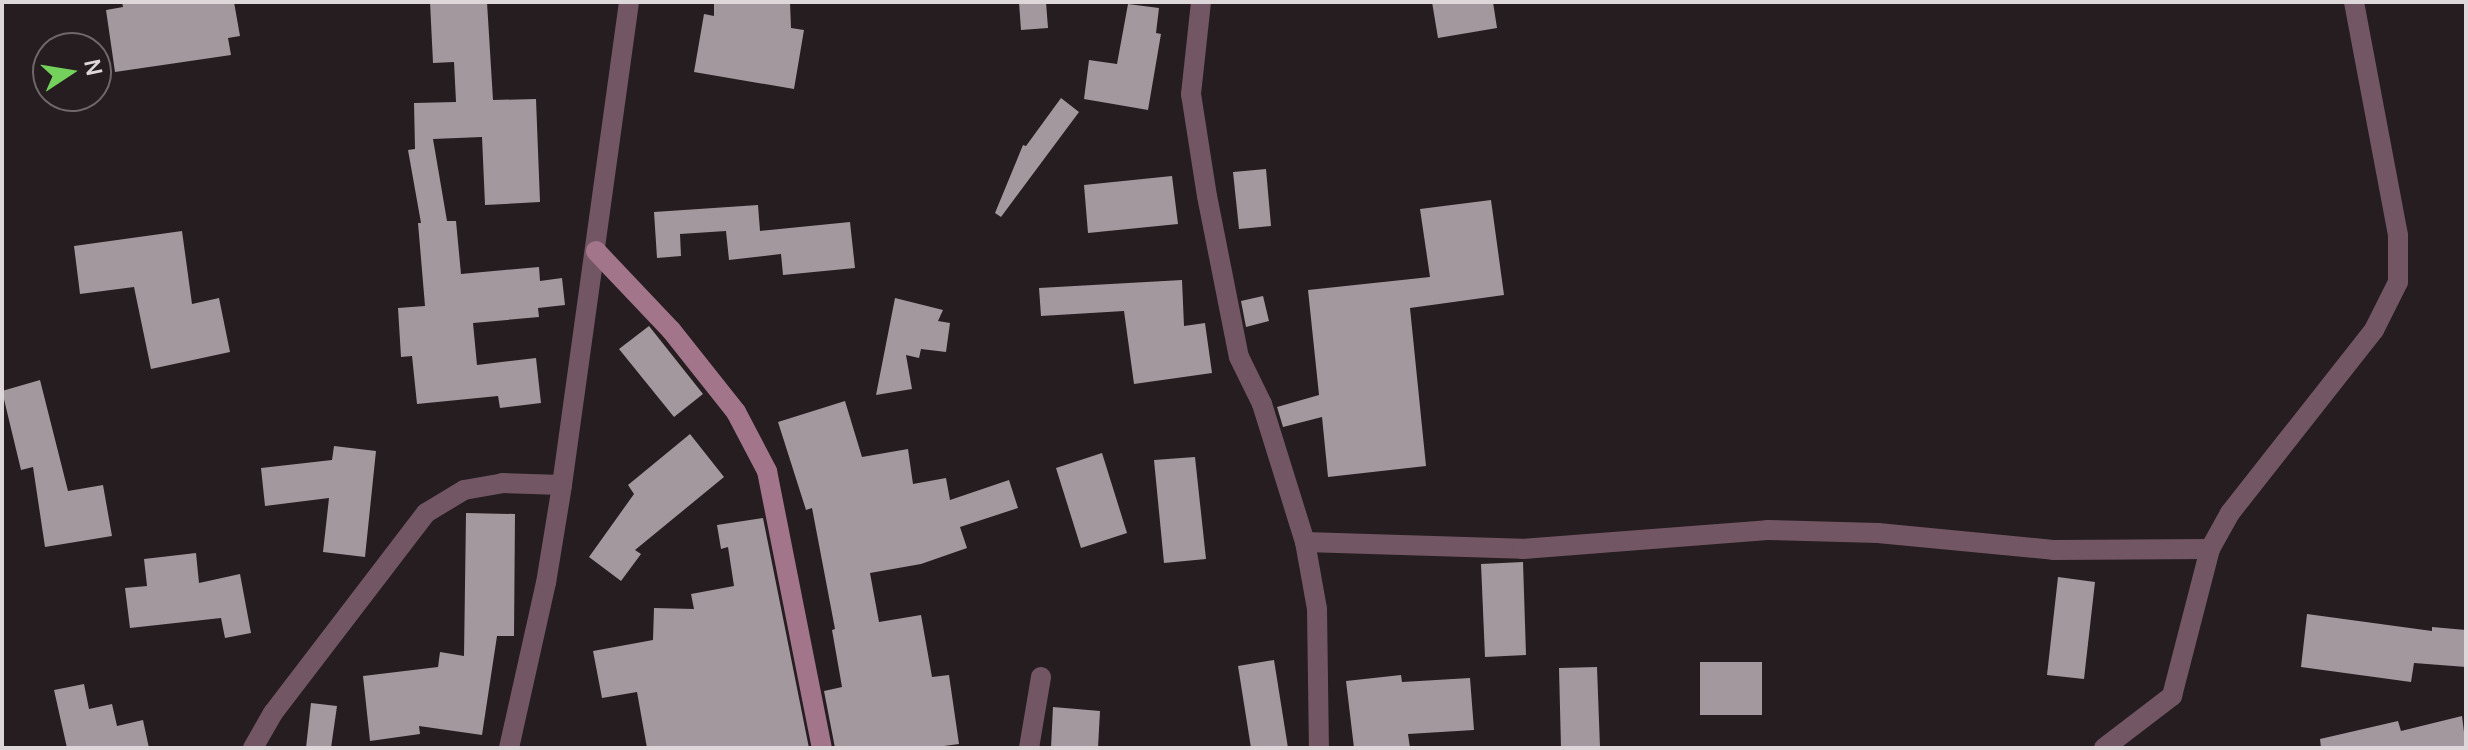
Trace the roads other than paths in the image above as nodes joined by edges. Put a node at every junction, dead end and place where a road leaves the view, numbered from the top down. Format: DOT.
graph roads {
  1 [pos="629,2"];
  2 [pos="1201,2"];
  3 [pos="2354,2"];
  4 [pos="596,251"];
  5 [pos="562,485"];
  6 [pos="1305,542"];
  7 [pos="2210,549"];
  8 [pos="1041,677"];
  9 [pos="253,748"];
  10 [pos="509,748"];
  11 [pos="822,748"];
  12 [pos="1029,748"];
  13 [pos="1319,748"];
  14 [pos="2104,748"];
  1 -- 4 [label="street"];
  2 -- 6 [label="street"];
  3 -- 7 [label="street"];
  4 -- 5 [label="street"];
  4 -- 11 [label="street"];
  5 -- 9 [label="street"];
  5 -- 10 [label="street"];
  6 -- 7 [label="street"];
  6 -- 13 [label="street"];
  7 -- 14 [label="street"];
  8 -- 12 [label="street"];
}
